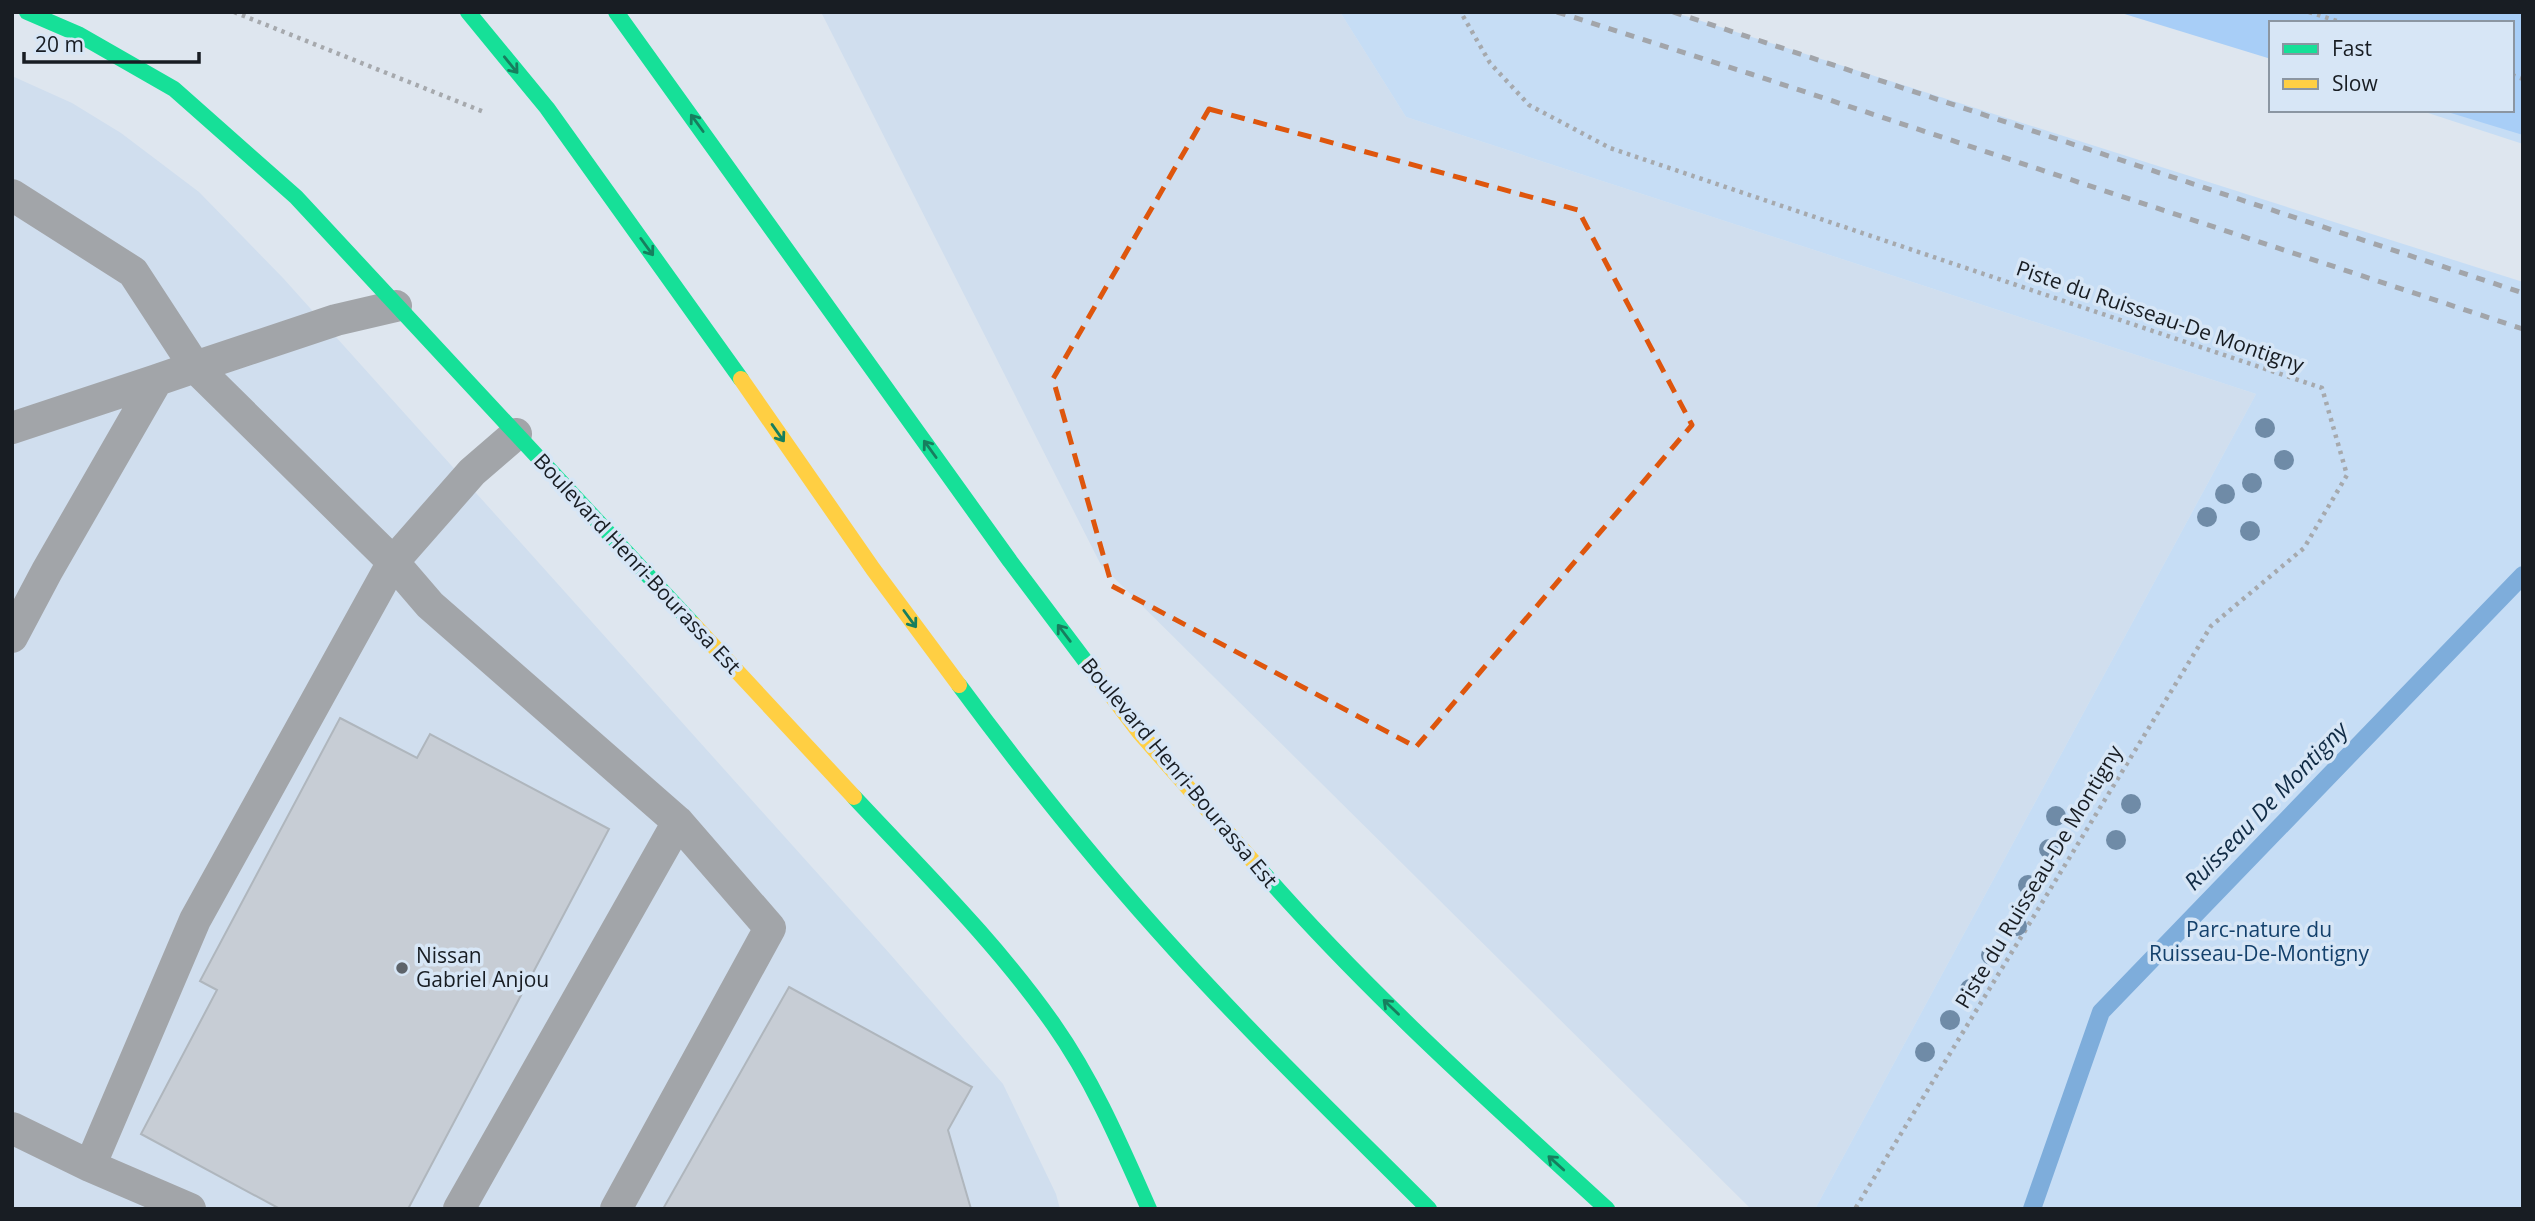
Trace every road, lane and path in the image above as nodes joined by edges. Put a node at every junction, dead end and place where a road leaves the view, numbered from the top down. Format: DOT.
graph roads {
  1 [pos="27,12"];
  2 [pos="234,12"];
  3 [pos="468,12"];
  4 [pos="615,12"];
  5 [pos="2309,12"];
  6 [pos="1463,16"];
  7 [pos="2337,21"];
  8 [pos="485,113"];
  9 [pos="12,195"];
  10 [pos="396,306"];
  11 [pos="195,367"];
  12 [pos="157,380"];
  13 [pos="12,428"];
  14 [pos="516,434"];
  15 [pos="393,562"];
  16 [pos="47,571"];
  17 [pos="12,583"];
  18 [pos="12,637"];
  19 [pos="678,822"];
  20 [pos="12,1128"];
  21 [pos="90,1166"];
  22 [pos="190,1209"];
  23 [pos="459,1209"];
  24 [pos="616,1209"];
  25 [pos="1149,1209"];
  26 [pos="1429,1209"];
  27 [pos="1607,1209"];
  28 [pos="1855,1209"];
  1 -- 10 [label="main road, Boulevard Henri-Bourassa Est"];
  2 -- 8 [label="path"];
  3 -- 26 [label="main road, one-way"];
  27 -- 4 [label="main road, Boulevard Henri-Bourassa Est, one-way"];
  5 -- 7 [label="path"];
  6 -- 28 [label="path, Piste du Ruisseau-De Montigny"];
  9 -- 11 [label="lane"];
  10 -- 11 [label="lane"];
  10 -- 14 [label="main road, Boulevard Henri-Bourassa Est"];
  11 -- 12 [label="lane"];
  11 -- 15 [label="lane"];
  12 -- 13 [label="lane"];
  12 -- 16 [label="lane"];
  14 -- 15 [label="lane"];
  14 -- 25 [label="main road, Boulevard Henri-Bourassa Est"];
  15 -- 19 [label="lane"];
  15 -- 21 [label="lane"];
  16 -- 17 [label="lane"];
  16 -- 18 [label="lane"];
  19 -- 23 [label="lane"];
  19 -- 24 [label="lane"];
  20 -- 21 [label="lane"];
  21 -- 22 [label="lane"];
}
